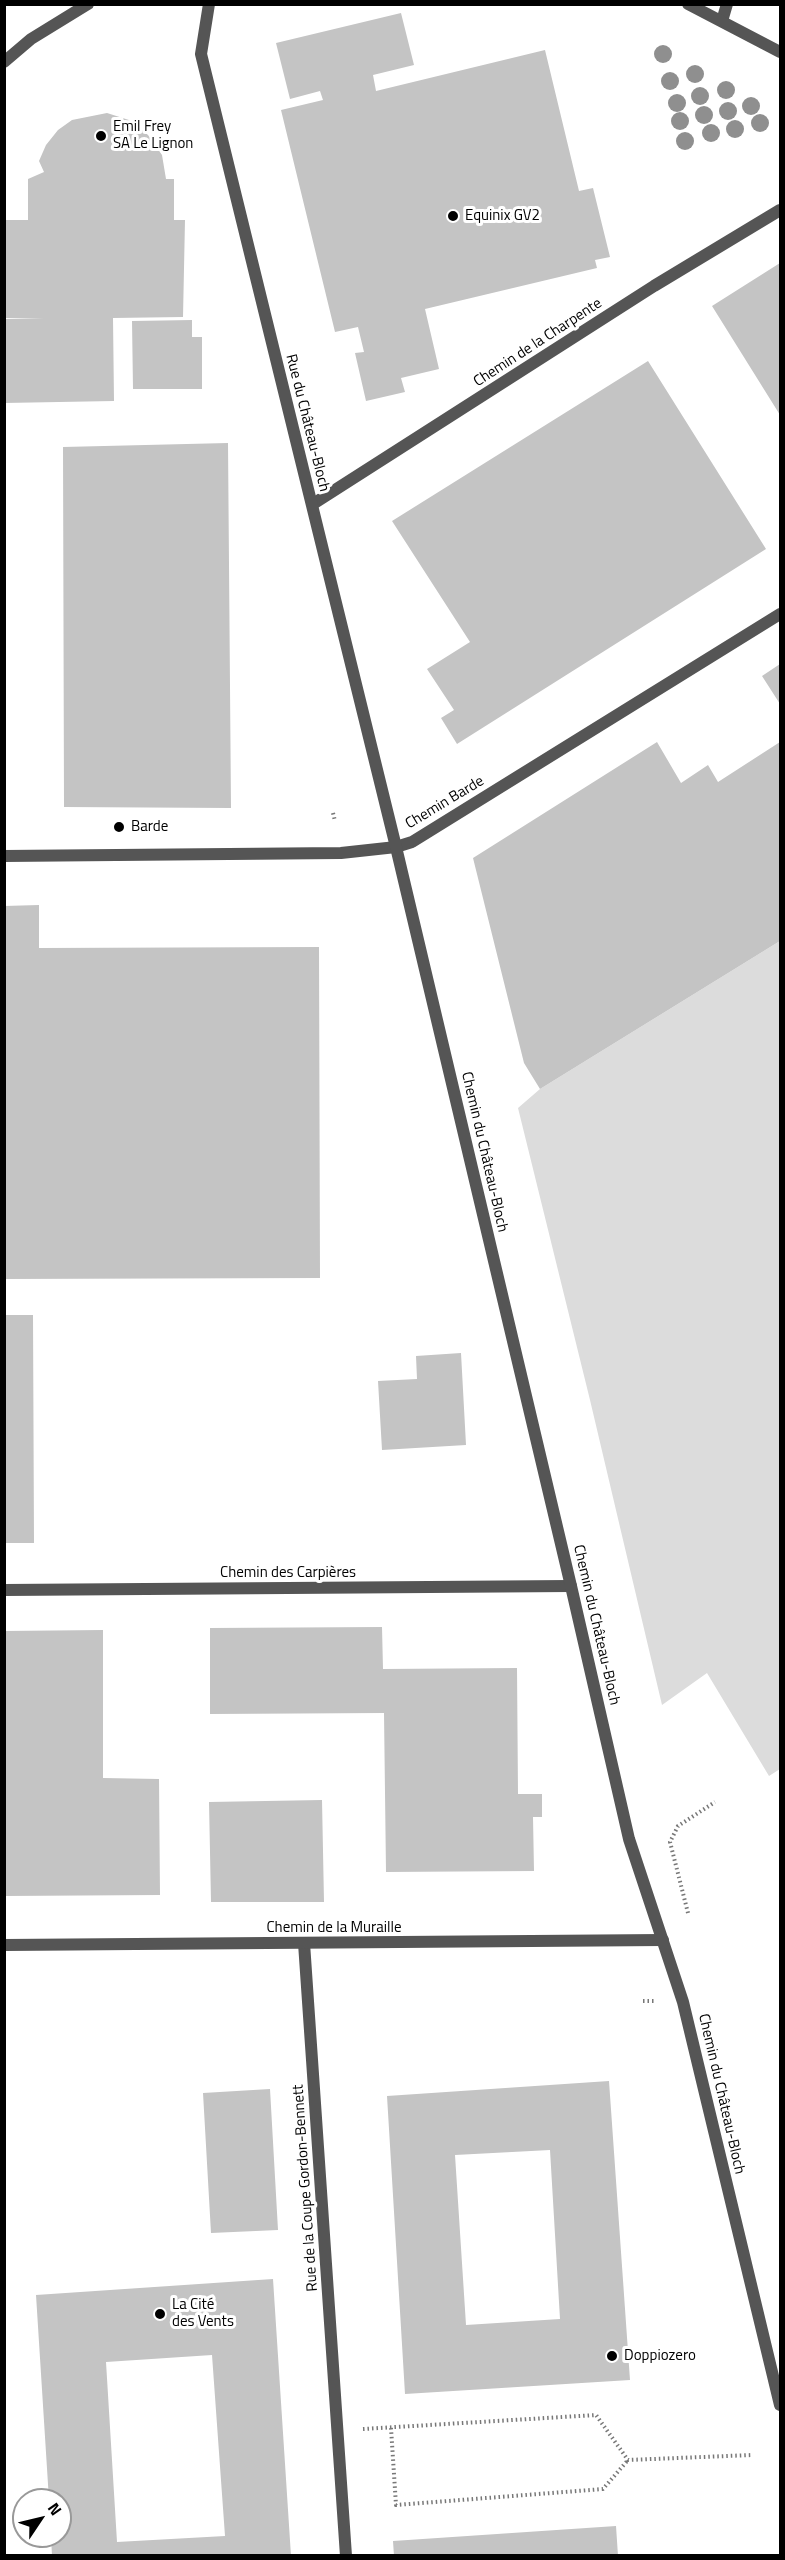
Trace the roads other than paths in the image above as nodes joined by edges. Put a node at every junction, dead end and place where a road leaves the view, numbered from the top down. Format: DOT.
graph roads {
  1 [pos="88,4"];
  2 [pos="209,4"];
  3 [pos="688,4"];
  4 [pos="727,4"];
  5 [pos="722,21"];
  6 [pos="780,52"];
  7 [pos="4,62"];
  8 [pos="780,210"];
  9 [pos="312,504"];
  10 [pos="780,614"];
  11 [pos="396,847"];
  12 [pos="4,856"];
  13 [pos="571,1586"];
  14 [pos="4,1590"];
  15 [pos="663,1940"];
  16 [pos="304,1943"];
  17 [pos="4,1946"];
  18 [pos="780,2405"];
  19 [pos="346,2556"];
  1 -- 7 [label="street"];
  2 -- 9 [label="street, Rue du Château-Bloch"];
  3 -- 5 [label="street"];
  4 -- 5 [label="street"];
  5 -- 6 [label="street"];
  8 -- 9 [label="street, Chemin de la Charpente"];
  9 -- 11 [label="street, Rue du Château-Bloch"];
  10 -- 11 [label="street, Chemin Barde"];
  11 -- 12 [label="street, Chemin Barde"];
  11 -- 13 [label="street, Chemin du Château-Bloch"];
  13 -- 14 [label="street, Chemin des Carpières"];
  13 -- 15 [label="street, Chemin du Château-Bloch"];
  15 -- 16 [label="street, Chemin de la Muraille"];
  15 -- 18 [label="street, Chemin du Château-Bloch"];
  16 -- 17 [label="street, Chemin de la Muraille"];
  16 -- 19 [label="street, Rue de la Coupe Gordon-Bennett"];
}
